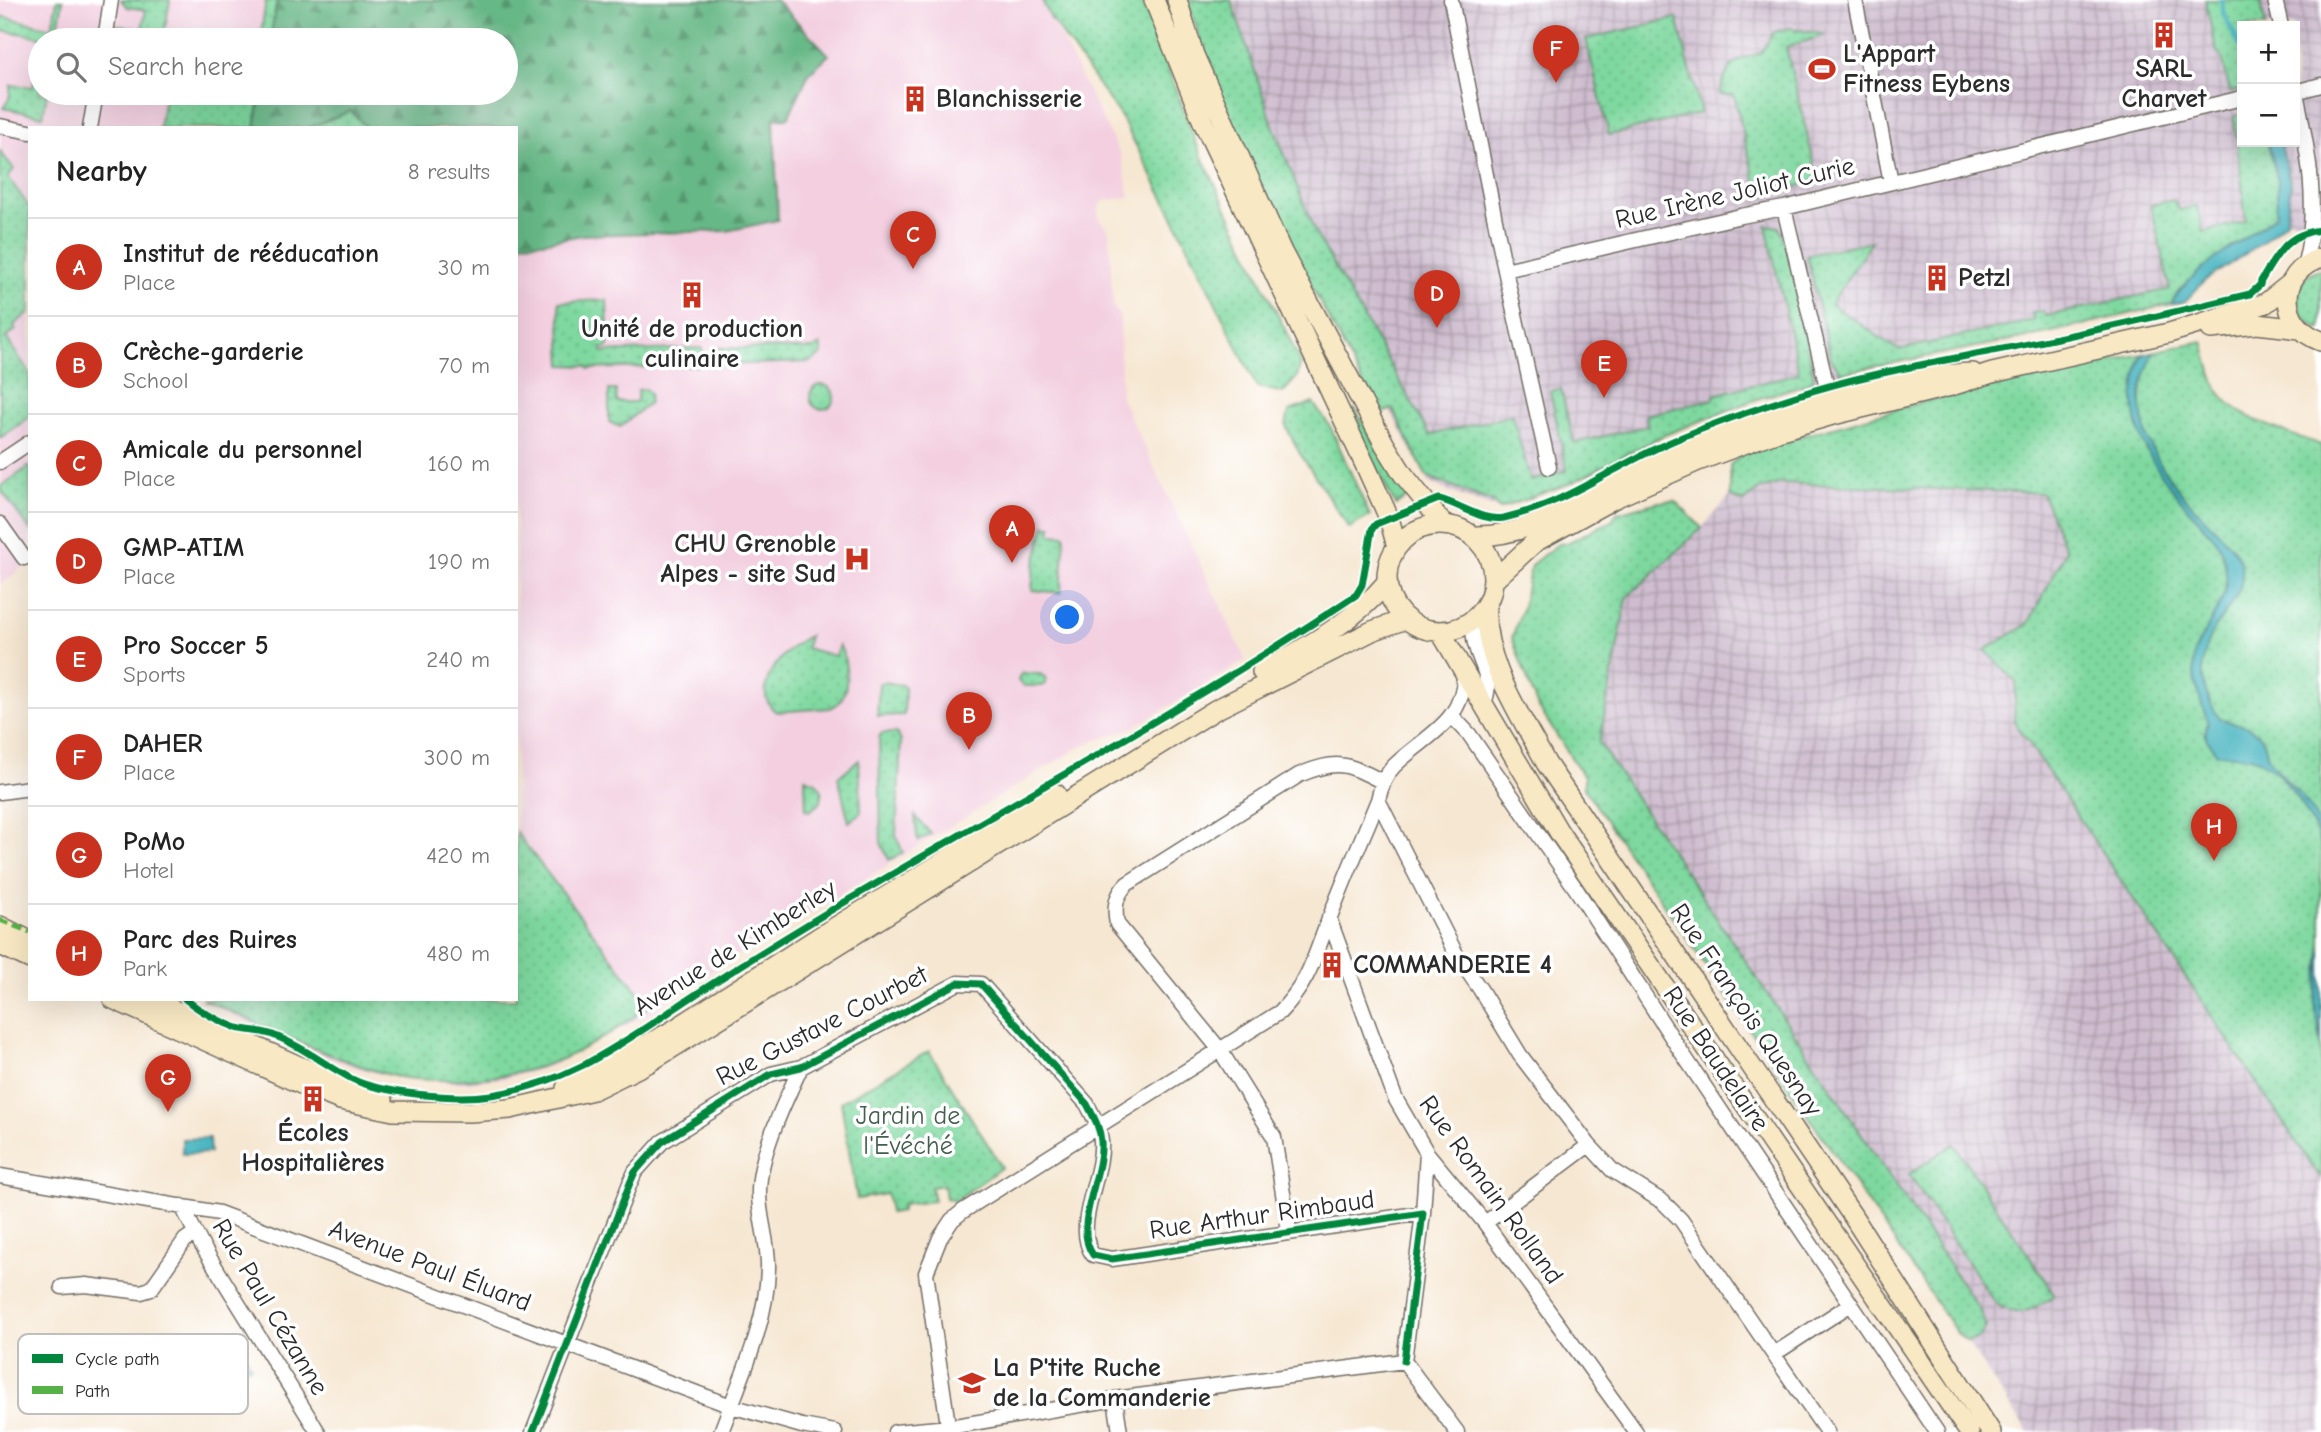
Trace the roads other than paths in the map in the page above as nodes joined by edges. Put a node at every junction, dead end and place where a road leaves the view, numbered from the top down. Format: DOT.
graph roads {
  1 [pos="111,0"];
  2 [pos="1154,0"];
  3 [pos="1177,0"];
  4 [pos="1451,0"];
  5 [pos="1855,0"];
  6 [pos="2275,0"];
  7 [pos="2280,21"];
  8 [pos="107,28"];
  9 [pos="2321,85"];
  10 [pos="2300,89"];
  11 [pos="2237,99"];
  12 [pos="94,105"];
  13 [pos="2300,116"];
  14 [pos="0,126"];
  15 [pos="90,126"];
  16 [pos="28,132"];
  17 [pos="2312,177"];
  18 [pos="1891,182"];
  19 [pos="2321,200"];
  20 [pos="1784,208"];
  21 [pos="2313,262"];
  22 [pos="1505,270"];
  23 [pos="2291,284"];
  24 [pos="2300,329"];
  25 [pos="2169,333"];
  26 [pos="2321,341"];
  27 [pos="1832,408"];
  28 [pos="28,443"];
  29 [pos="0,463"];
  30 [pos="1549,467"];
  31 [pos="0,524"];
  32 [pos="1443,524"];
  33 [pos="1474,536"];
  34 [pos="1397,547"];
  35 [pos="24,558"];
  36 [pos="1494,580"];
  37 [pos="1387,582"];
  38 [pos="1480,612"];
  39 [pos="1406,619"];
  40 [pos="1440,631"];
  41 [pos="1502,676"];
  42 [pos="1465,708"];
  43 [pos="1383,782"];
  44 [pos="28,788"];
  45 [pos="0,792"];
  46 [pos="1378,800"];
  47 [pos="1329,918"];
  48 [pos="0,926"];
  49 [pos="28,940"];
  50 [pos="0,945"];
  51 [pos="28,958"];
  52 [pos="117,1001"];
  53 [pos="153,1001"];
  54 [pos="1220,1050"];
  55 [pos="801,1068"];
  56 [pos="543,1100"];
  57 [pos="435,1112"];
  58 [pos="1098,1125"];
  59 [pos="1589,1146"];
  60 [pos="1427,1153"];
  61 [pos="0,1176"];
  62 [pos="182,1206"];
  63 [pos="1423,1213"];
  64 [pos="1485,1223"];
  65 [pos="1289,1231"];
  66 [pos="195,1233"];
  67 [pos="62,1287"];
  68 [pos="1851,1304"];
  69 [pos="566,1344"];
  70 [pos="1774,1354"];
  71 [pos="1404,1361"];
  72 [pos="1115,1399"];
  73 [pos="731,1406"];
  74 [pos="949,1430"];
  75 [pos="318,1432"];
  76 [pos="533,1432"];
  77 [pos="721,1432"];
  78 [pos="835,1432"];
  79 [pos="895,1432"];
  80 [pos="1120,1432"];
  81 [pos="1457,1432"];
  82 [pos="1636,1432"];
  83 [pos="1827,1432"];
  84 [pos="1937,1432"];
  85 [pos="1969,1432"];
  86 [pos="1991,1432"];
  1 -- 8 [label="street"];
  2 -- 34 [label="main road"];
  3 -- 32 [label="main road"];
  4 -- 22 [label="street"];
  5 -- 18 [label="street"];
  6 -- 7 [label="street"];
  9 -- 10 [label="street"];
  11 -- 18 [label="street, Rue Irène Joliot Curie"];
  12 -- 15 [label="street"];
  13 -- 17 [label="street"];
  14 -- 16 [label="street"];
  17 -- 19 [label="street"];
  17 -- 21 [label="street"];
  18 -- 20 [label="street, Rue Irène Joliot Curie"];
  20 -- 22 [label="street, Rue Irène Joliot Curie"];
  20 -- 27 [label="street"];
  21 -- 23 [label="main road"];
  22 -- 30 [label="street"];
  23 -- 24 [label="main road"];
  23 -- 25 [label="main road"];
  24 -- 25 [label="main road"];
  24 -- 26 [label="main road"];
  25 -- 27 [label="main road"];
  27 -- 33 [label="main road"];
  27 -- 36 [label="main road"];
  28 -- 29 [label="street"];
  31 -- 35 [label="street"];
  32 -- 33 [label="main road"];
  32 -- 34 [label="main road"];
  33 -- 36 [label="main road"];
  34 -- 37 [label="main road"];
  36 -- 38 [label="main road, Rue François Quesnay"];
  37 -- 39 [label="main road"];
  37 -- 56 [label="main road, Avenue de Kimberley"];
  38 -- 40 [label="main road"];
  38 -- 41 [label="main road, Rue François Quesnay"];
  38 -- 42 [label="street"];
  39 -- 40 [label="main road"];
  39 -- 56 [label="main road, Avenue de Kimberley"];
  40 -- 42 [label="main road, Rue François Quesnay"];
  41 -- 42 [label="street"];
  41 -- 86 [label="main road, Rue François Quesnay"];
  42 -- 43 [label="street"];
  42 -- 68 [label="street, Rue Baudelaire"];
  42 -- 85 [label="main road, Rue François Quesnay"];
  43 -- 46 [label="street"];
  43 -- 54 [label="street"];
  44 -- 45 [label="street"];
  46 -- 47 [label="street"];
  46 -- 59 [label="street"];
  47 -- 54 [label="street"];
  47 -- 60 [label="street, Rue Romain Rolland"];
  48 -- 49 [label="main road"];
  50 -- 51 [label="main road"];
  52 -- 57 [label="main road, Avenue de Kimberley"];
  53 -- 57 [label="main road, Avenue de Kimberley"];
  54 -- 58 [label="street"];
  54 -- 65 [label="street"];
  55 -- 58 [label="street, Rue Gustave Courbet"];
  55 -- 69 [label="street, Rue Gustave Courbet"];
  55 -- 73 [label="street"];
  56 -- 57 [label="main road, Avenue de Kimberley"];
  58 -- 65 [label="street, Rue Arthur Rimbaud"];
  58 -- 74 [label="street"];
  59 -- 64 [label="street"];
  59 -- 70 [label="street"];
  60 -- 63 [label="street"];
  60 -- 64 [label="street, Rue Romain Rolland"];
  61 -- 62 [label="street, Avenue Paul Éluard"];
  62 -- 66 [label="street, Rue Paul Cézanne"];
  62 -- 69 [label="street, Avenue Paul Éluard"];
  63 -- 65 [label="street, Rue Arthur Rimbaud"];
  63 -- 71 [label="street"];
  64 -- 82 [label="street, Rue Romain Rolland"];
  66 -- 67 [label="street"];
  66 -- 75 [label="street, Rue Paul Cézanne"];
  68 -- 70 [label="street"];
  68 -- 84 [label="street, Rue Baudelaire"];
  69 -- 73 [label="street, Avenue Paul Éluard"];
  69 -- 76 [label="street, Rue Gustave Courbet"];
  70 -- 83 [label="street"];
  71 -- 72 [label="street"];
  71 -- 81 [label="street"];
  72 -- 74 [label="street"];
  72 -- 80 [label="street"];
  73 -- 77 [label="street"];
  73 -- 78 [label="street, Avenue Paul Éluard"];
  74 -- 79 [label="street"];
}
